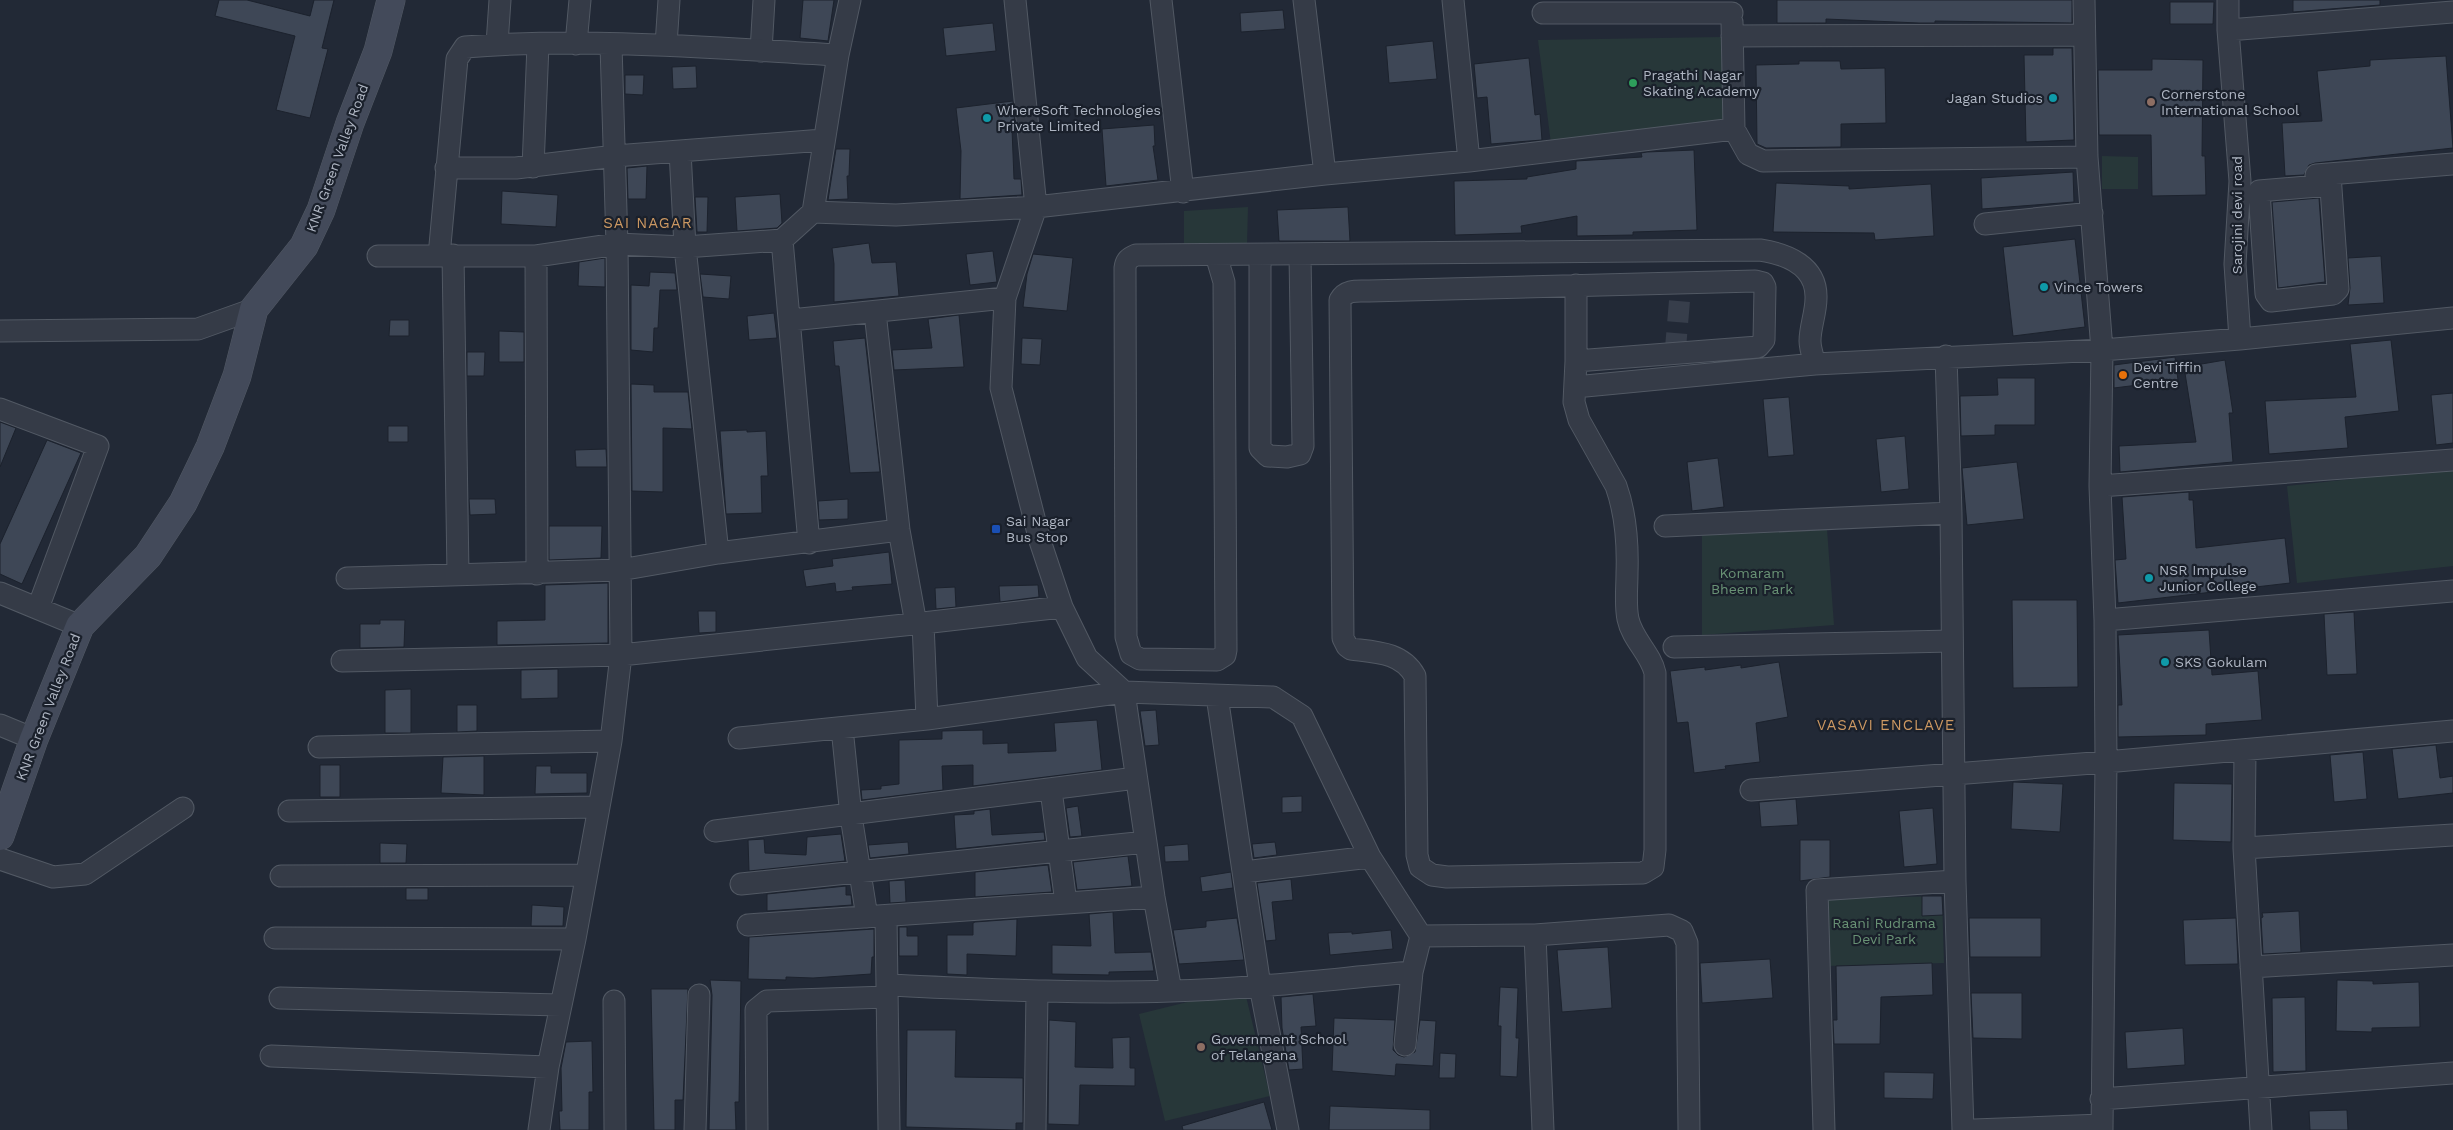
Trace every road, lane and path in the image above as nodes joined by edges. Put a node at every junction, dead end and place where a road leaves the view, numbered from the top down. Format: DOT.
graph roads {
  1 [pos="392,0"];
  2 [pos="500,0"];
  3 [pos="580,0"];
  4 [pos="669,0"];
  5 [pos="764,0"];
  6 [pos="850,0"];
  7 [pos="1015,0"];
  8 [pos="1160,0"];
  9 [pos="1304,0"];
  10 [pos="1453,0"];
  11 [pos="2084,0"];
  12 [pos="2228,0"];
  13 [pos="1732,6"];
  14 [pos="2453,12"];
  15 [pos="1543,13"];
  16 [pos="2228,30"];
  17 [pos="2084,35"];
  18 [pos="1732,36"];
  19 [pos="497,44"];
  20 [pos="576,44"];
  21 [pos="538,45"];
  22 [pos="611,45"];
  23 [pos="666,45"];
  24 [pos="761,51"];
  25 [pos="838,55"];
  26 [pos="1734,130"];
  27 [pos="823,140"];
  28 [pos="680,151"];
  29 [pos="615,156"];
  30 [pos="2087,157"];
  31 [pos="1468,161"];
  32 [pos="2453,164"];
  33 [pos="533,167"];
  34 [pos="446,168"];
  35 [pos="1325,174"];
  36 [pos="2330,179"];
  37 [pos="2246,190"];
  38 [pos="1183,192"];
  39 [pos="1036,207"];
  40 [pos="812,212"];
  41 [pos="2092,212"];
  42 [pos="1985,224"];
  43 [pos="782,240"];
  44 [pos="617,244"];
  45 [pos="685,246"];
  46 [pos="1682,251"];
  47 [pos="1221,255"];
  48 [pos="1260,255"];
  49 [pos="1300,255"];
  50 [pos="378,256"];
  51 [pos="446,256"];
  52 [pos="536,256"];
  53 [pos="1681,283"];
  54 [pos="1576,285"];
  55 [pos="1005,298"];
  56 [pos="254,309"];
  57 [pos="875,312"];
  58 [pos="2453,318"];
  59 [pos="791,320"];
  60 [pos="0,331"];
  61 [pos="2240,340"];
  62 [pos="2102,350"];
  63 [pos="1675,354"];
  64 [pos="1946,356"];
  65 [pos="1576,362"];
  66 [pos="1815,364"];
  67 [pos="1678,378"];
  68 [pos="1575,387"];
  69 [pos="0,409"];
  70 [pos="2453,460"];
  71 [pos="2100,486"];
  72 [pos="1951,513"];
  73 [pos="1665,526"];
  74 [pos="899,530"];
  75 [pos="809,542"];
  76 [pos="718,552"];
  77 [pos="620,570"];
  78 [pos="458,574"];
  79 [pos="536,574"];
  80 [pos="347,578"];
  81 [pos="2453,591"];
  82 [pos="0,593"];
  83 [pos="1062,607"];
  84 [pos="38,608"];
  85 [pos="2105,620"];
  86 [pos="919,623"];
  87 [pos="80,626"];
  88 [pos="1952,641"];
  89 [pos="1674,647"];
  90 [pos="621,655"];
  91 [pos="342,661"];
  92 [pos="1124,692"];
  93 [pos="1217,696"];
  94 [pos="927,718"];
  95 [pos="0,725"];
  96 [pos="842,728"];
  97 [pos="2453,731"];
  98 [pos="34,738"];
  99 [pos="739,738"];
  100 [pos="611,741"];
  101 [pos="319,748"];
  102 [pos="2245,750"];
  103 [pos="2106,762"];
  104 [pos="1955,772"];
  105 [pos="1136,778"];
  106 [pos="1051,790"];
  107 [pos="1751,790"];
  108 [pos="599,807"];
  109 [pos="183,808"];
  110 [pos="289,811"];
  111 [pos="851,816"];
  112 [pos="715,831"];
  113 [pos="2453,835"];
  114 [pos="0,836"];
  115 [pos="1146,842"];
  116 [pos="2244,848"];
  117 [pos="1059,850"];
  118 [pos="1370,857"];
  119 [pos="0,858"];
  120 [pos="860,871"];
  121 [pos="1244,872"];
  122 [pos="585,875"];
  123 [pos="281,876"];
  124 [pos="1955,881"];
  125 [pos="741,884"];
  126 [pos="1154,897"];
  127 [pos="1066,903"];
  128 [pos="877,916"];
  129 [pos="748,925"];
  130 [pos="1535,935"];
  131 [pos="1421,936"];
  132 [pos="275,938"];
  133 [pos="575,940"];
  134 [pos="2453,955"];
  135 [pos="2251,967"];
  136 [pos="1412,972"];
  137 [pos="1260,986"];
  138 [pos="887,991"];
  139 [pos="1170,991"];
  140 [pos="1037,992"];
  141 [pos="699,995"];
  142 [pos="280,998"];
  143 [pos="614,1001"];
  144 [pos="561,1005"];
  145 [pos="1405,1045"];
  146 [pos="271,1056"];
  147 [pos="548,1067"];
  148 [pos="2453,1073"];
  149 [pos="2258,1088"];
  150 [pos="2101,1099"];
  151 [pos="2101,1127"];
  152 [pos="539,1130"];
  153 [pos="615,1130"];
  154 [pos="695,1130"];
  155 [pos="757,1130"];
  156 [pos="889,1130"];
  157 [pos="1035,1130"];
  158 [pos="1288,1130"];
  159 [pos="1544,1130"];
  160 [pos="1689,1130"];
  161 [pos="1824,1130"];
  162 [pos="1963,1130"];
  163 [pos="1974,1130"];
  164 [pos="2261,1130"];
  1 -- 56 [label="street, KNR Green Valley Road"];
  2 -- 19 [label="street"];
  3 -- 20 [label="street"];
  4 -- 23 [label="street"];
  5 -- 24 [label="street"];
  6 -- 25 [label="street"];
  7 -- 39 [label="street"];
  8 -- 38 [label="street"];
  9 -- 35 [label="street"];
  10 -- 31 [label="street"];
  11 -- 17 [label="street"];
  12 -- 16 [label="street, Sarojini devi road"];
  13 -- 15 [label="street"];
  13 -- 18 [label="street"];
  14 -- 16 [label="street"];
  16 -- 37 [label="street, Sarojini devi road"];
  17 -- 18 [label="street"];
  17 -- 30 [label="street"];
  18 -- 26 [label="street"];
  19 -- 21 [label="street"];
  19 -- 34 [label="street"];
  20 -- 21 [label="street"];
  20 -- 22 [label="street"];
  21 -- 33 [label="street"];
  22 -- 23 [label="street"];
  22 -- 29 [label="street"];
  23 -- 24 [label="street"];
  24 -- 25 [label="street"];
  25 -- 27 [label="street"];
  26 -- 30 [label="street"];
  26 -- 31 [label="street"];
  27 -- 28 [label="street"];
  27 -- 40 [label="street"];
  28 -- 29 [label="street"];
  28 -- 45 [label="street"];
  29 -- 33 [label="street"];
  29 -- 44 [label="street"];
  30 -- 41 [label="street"];
  31 -- 35 [label="street"];
  32 -- 36 [label="street"];
  33 -- 34 [label="street"];
  34 -- 51 [label="street"];
  35 -- 38 [label="street"];
  36 -- 37 [label="street"];
  36 -- 37 [label="street"];
  37 -- 61 [label="street, Sarojini devi road"];
  38 -- 39 [label="street"];
  39 -- 40 [label="street"];
  39 -- 55 [label="street"];
  40 -- 43 [label="street"];
  41 -- 42 [label="street"];
  41 -- 62 [label="street"];
  43 -- 45 [label="street"];
  43 -- 59 [label="street"];
  44 -- 45 [label="street"];
  44 -- 52 [label="street"];
  44 -- 77 [label="street"];
  45 -- 76 [label="street"];
  46 -- 49 [label="street"];
  46 -- 53 [label="street"];
  46 -- 66 [label="street"];
  47 -- 47 [label="street"];
  47 -- 48 [label="street"];
  48 -- 49 [label="street"];
  48 -- 49 [label="street"];
  50 -- 51 [label="street"];
  51 -- 52 [label="street"];
  51 -- 78 [label="street"];
  52 -- 79 [label="street"];
  53 -- 54 [label="street"];
  53 -- 63 [label="street"];
  54 -- 65 [label="street"];
  54 -- 68 [label="street"];
  55 -- 57 [label="street"];
  55 -- 83 [label="street"];
  56 -- 60 [label="street"];
  56 -- 87 [label="street, KNR Green Valley Road"];
  57 -- 59 [label="street"];
  57 -- 74 [label="street"];
  58 -- 61 [label="street"];
  59 -- 75 [label="street"];
  61 -- 62 [label="street"];
  62 -- 64 [label="street"];
  62 -- 71 [label="street"];
  63 -- 65 [label="street"];
  63 -- 67 [label="street"];
  64 -- 66 [label="street"];
  64 -- 72 [label="street"];
  65 -- 68 [label="street"];
  66 -- 67 [label="street"];
  67 -- 68 [label="street"];
  69 -- 84 [label="street"];
  70 -- 71 [label="street"];
  71 -- 85 [label="street"];
  72 -- 73 [label="street"];
  72 -- 88 [label="street"];
  74 -- 75 [label="street"];
  74 -- 86 [label="street"];
  75 -- 76 [label="street"];
  76 -- 77 [label="street"];
  77 -- 79 [label="street"];
  77 -- 90 [label="street"];
  78 -- 79 [label="street"];
  78 -- 80 [label="street"];
  81 -- 85 [label="street"];
  82 -- 84 [label="street"];
  83 -- 86 [label="street"];
  83 -- 92 [label="street"];
  84 -- 87 [label="street"];
  85 -- 103 [label="street"];
  86 -- 90 [label="street"];
  86 -- 94 [label="street"];
  87 -- 98 [label="street, KNR Green Valley Road"];
  88 -- 89 [label="street"];
  88 -- 104 [label="street"];
  90 -- 91 [label="street"];
  90 -- 100 [label="street"];
  92 -- 93 [label="street"];
  92 -- 94 [label="street"];
  92 -- 105 [label="street"];
  93 -- 118 [label="street"];
  93 -- 121 [label="street"];
  94 -- 96 [label="street"];
  95 -- 98 [label="street"];
  96 -- 99 [label="street"];
  96 -- 111 [label="street"];
  97 -- 102 [label="street"];
  98 -- 114 [label="street, KNR Green Valley Road"];
  100 -- 101 [label="street"];
  100 -- 108 [label="street"];
  102 -- 103 [label="street"];
  102 -- 116 [label="street"];
  103 -- 104 [label="street"];
  103 -- 150 [label="street"];
  104 -- 107 [label="street"];
  104 -- 124 [label="street"];
  105 -- 106 [label="street"];
  105 -- 115 [label="street"];
  106 -- 111 [label="street"];
  106 -- 117 [label="street"];
  108 -- 110 [label="street"];
  108 -- 122 [label="street"];
  109 -- 119 [label="street"];
  111 -- 112 [label="street"];
  111 -- 120 [label="street"];
  113 -- 116 [label="street"];
  115 -- 117 [label="street"];
  115 -- 126 [label="street"];
  116 -- 135 [label="street"];
  117 -- 120 [label="street"];
  117 -- 127 [label="street"];
  118 -- 121 [label="street"];
  118 -- 131 [label="street"];
  120 -- 125 [label="street"];
  120 -- 128 [label="street"];
  121 -- 137 [label="street"];
  122 -- 123 [label="street"];
  122 -- 133 [label="street"];
  124 -- 161 [label="street"];
  124 -- 162 [label="street"];
  126 -- 127 [label="street"];
  126 -- 139 [label="street"];
  127 -- 128 [label="street"];
  128 -- 129 [label="street"];
  128 -- 138 [label="street"];
  130 -- 131 [label="street"];
  130 -- 159 [label="street"];
  130 -- 160 [label="street"];
  131 -- 136 [label="street"];
  132 -- 133 [label="street"];
  133 -- 144 [label="street"];
  134 -- 135 [label="street"];
  135 -- 149 [label="street"];
  136 -- 137 [label="street"];
  136 -- 145 [label="street"];
  137 -- 139 [label="street"];
  137 -- 158 [label="street"];
  138 -- 140 [label="street"];
  138 -- 155 [label="street"];
  138 -- 156 [label="street"];
  139 -- 140 [label="street"];
  140 -- 157 [label="street"];
  141 -- 154 [label="street"];
  142 -- 144 [label="street"];
  143 -- 153 [label="street"];
  144 -- 147 [label="street"];
  146 -- 147 [label="street"];
  147 -- 152 [label="street"];
  148 -- 149 [label="street"];
  149 -- 150 [label="street"];
  149 -- 164 [label="street"];
  150 -- 151 [label="street"];
  151 -- 163 [label="street"];
}
